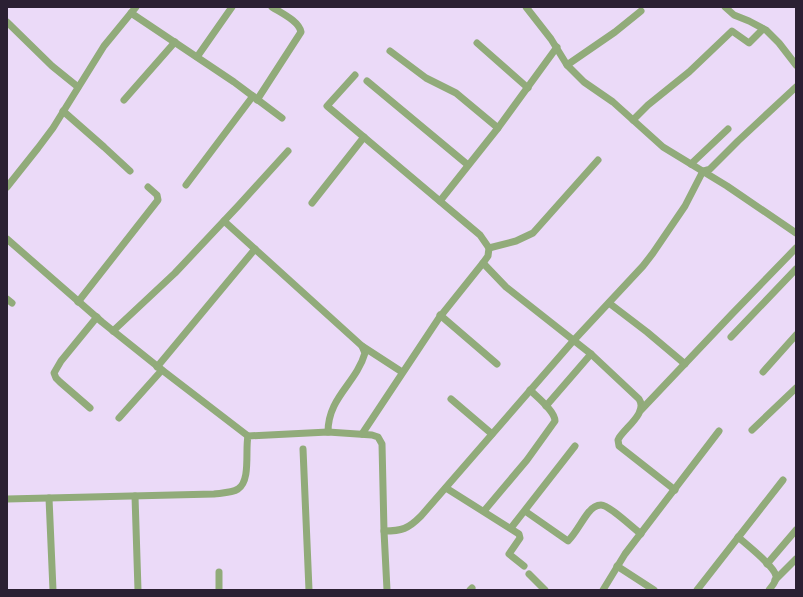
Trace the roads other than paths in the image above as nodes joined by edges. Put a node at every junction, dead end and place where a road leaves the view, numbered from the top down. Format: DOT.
graph roads {
  1 [pos="232,7"];
  2 [pos="272,7"];
  3 [pos="526,7"];
  4 [pos="725,7"];
  5 [pos="134,10"];
  6 [pos="640,11"];
  7 [pos="7,22"];
  8 [pos="763,29"];
  9 [pos="174,42"];
  10 [pos="478,44"];
  11 [pos="557,47"];
  12 [pos="390,51"];
  13 [pos="197,56"];
  14 [pos="567,65"];
  15 [pos="796,65"];
  16 [pos="354,75"];
  17 [pos="367,82"];
  18 [pos="78,87"];
  19 [pos="796,87"];
  20 [pos="528,88"];
  21 [pos="255,98"];
  22 [pos="124,100"];
  23 [pos="63,111"];
  24 [pos="282,118"];
  25 [pos="633,120"];
  26 [pos="498,128"];
  27 [pos="728,129"];
  28 [pos="364,137"];
  29 [pos="288,151"];
  30 [pos="598,160"];
  31 [pos="691,164"];
  32 [pos="468,165"];
  33 [pos="130,171"];
  34 [pos="703,171"];
  35 [pos="186,185"];
  36 [pos="7,187"];
  37 [pos="148,187"];
  38 [pos="440,201"];
  39 [pos="312,203"];
  40 [pos="224,221"];
  41 [pos="796,234"];
  42 [pos="7,239"];
  43 [pos="489,248"];
  44 [pos="796,248"];
  45 [pos="255,249"];
  46 [pos="483,263"];
  47 [pos="796,269"];
  48 [pos="78,302"];
  49 [pos="610,303"];
  50 [pos="440,315"];
  51 [pos="97,317"];
  52 [pos="113,331"];
  53 [pos="796,335"];
  54 [pos="731,337"];
  55 [pos="574,340"];
  56 [pos="362,346"];
  57 [pos="591,354"];
  58 [pos="497,364"];
  59 [pos="685,364"];
  60 [pos="159,368"];
  61 [pos="402,372"];
  62 [pos="763,372"];
  63 [pos="796,388"];
  64 [pos="530,390"];
  65 [pos="451,399"];
  66 [pos="546,406"];
  67 [pos="90,408"];
  68 [pos="641,410"];
  69 [pos="119,418"];
  70 [pos="752,430"];
  71 [pos="719,431"];
  72 [pos="328,432"];
  73 [pos="362,434"];
  74 [pos="492,434"];
  75 [pos="248,436"];
  76 [pos="575,446"];
  77 [pos="303,449"];
  78 [pos="783,480"];
  79 [pos="446,488"];
  80 [pos="675,490"];
  81 [pos="135,496"];
  82 [pos="49,498"];
  83 [pos="7,499"];
  84 [pos="525,511"];
  85 [pos="484,512"];
  86 [pos="511,528"];
  87 [pos="796,530"];
  88 [pos="384,531"];
  89 [pos="641,534"];
  90 [pos="738,537"];
  91 [pos="796,559"];
  92 [pos="767,564"];
  93 [pos="524,566"];
  94 [pos="617,566"];
  95 [pos="219,572"];
  96 [pos="529,574"];
  97 [pos="775,580"];
  98 [pos="53,590"];
  99 [pos="138,590"];
  100 [pos="219,590"];
  101 [pos="309,590"];
  102 [pos="387,590"];
  103 [pos="545,590"];
  104 [pos="603,590"];
  105 [pos="654,590"];
  106 [pos="697,590"];
  107 [pos="769,590"];
  1 -- 13 [label="street"];
  2 -- 21 [label="street"];
  3 -- 11 [label="street"];
  4 -- 8 [label="street"];
  5 -- 9 [label="street"];
  5 -- 18 [label="street"];
  6 -- 14 [label="street"];
  7 -- 18 [label="street"];
  8 -- 15 [label="street"];
  8 -- 25 [label="street"];
  9 -- 13 [label="street"];
  9 -- 22 [label="street"];
  10 -- 20 [label="street"];
  11 -- 14 [label="street"];
  11 -- 20 [label="street"];
  12 -- 26 [label="street"];
  13 -- 21 [label="street"];
  14 -- 25 [label="street"];
  16 -- 28 [label="street"];
  17 -- 32 [label="street"];
  18 -- 23 [label="street"];
  19 -- 34 [label="street"];
  20 -- 26 [label="street"];
  21 -- 24 [label="street"];
  21 -- 35 [label="street"];
  23 -- 33 [label="street"];
  23 -- 36 [label="street"];
  25 -- 31 [label="street"];
  26 -- 32 [label="street"];
  27 -- 31 [label="street"];
  28 -- 38 [label="street"];
  28 -- 39 [label="street"];
  29 -- 40 [label="street"];
  30 -- 43 [label="street"];
  31 -- 34 [label="street"];
  32 -- 38 [label="street"];
  34 -- 41 [label="street"];
  34 -- 49 [label="street"];
  37 -- 48 [label="street"];
  38 -- 43 [label="street"];
  40 -- 45 [label="street"];
  40 -- 52 [label="street"];
  42 -- 48 [label="street"];
  43 -- 46 [label="street"];
  44 -- 59 [label="street"];
  45 -- 56 [label="street"];
  45 -- 60 [label="street"];
  46 -- 50 [label="street"];
  46 -- 55 [label="street"];
  47 -- 54 [label="street"];
  48 -- 51 [label="street"];
  49 -- 55 [label="street"];
  49 -- 59 [label="street"];
  50 -- 58 [label="street"];
  50 -- 61 [label="street"];
  51 -- 52 [label="street"];
  51 -- 67 [label="street"];
  52 -- 60 [label="street"];
  53 -- 62 [label="street"];
  55 -- 57 [label="street"];
  55 -- 64 [label="street"];
  56 -- 61 [label="street"];
  56 -- 72 [label="street"];
  57 -- 66 [label="street"];
  57 -- 68 [label="street"];
  59 -- 68 [label="street"];
  60 -- 69 [label="street"];
  60 -- 75 [label="street"];
  61 -- 73 [label="street"];
  63 -- 70 [label="street"];
  64 -- 66 [label="street"];
  64 -- 74 [label="street"];
  65 -- 74 [label="street"];
  66 -- 85 [label="street"];
  68 -- 80 [label="street"];
  71 -- 80 [label="street"];
  72 -- 73 [label="street"];
  72 -- 75 [label="street"];
  73 -- 88 [label="street"];
  74 -- 79 [label="street"];
  75 -- 81 [label="street"];
  76 -- 84 [label="street"];
  77 -- 101 [label="street"];
  78 -- 90 [label="street"];
  79 -- 85 [label="street"];
  79 -- 88 [label="street"];
  80 -- 89 [label="street"];
  81 -- 82 [label="street"];
  81 -- 99 [label="street"];
  82 -- 83 [label="street"];
  82 -- 98 [label="street"];
  84 -- 86 [label="street"];
  84 -- 89 [label="street"];
  85 -- 86 [label="street"];
  86 -- 93 [label="street"];
  87 -- 92 [label="street"];
  88 -- 102 [label="street"];
  89 -- 94 [label="street"];
  90 -- 92 [label="street"];
  90 -- 106 [label="street"];
  91 -- 97 [label="street"];
  92 -- 97 [label="street"];
  94 -- 104 [label="street"];
  94 -- 105 [label="street"];
  95 -- 100 [label="street"];
  96 -- 103 [label="street"];
  97 -- 107 [label="street"];
}
